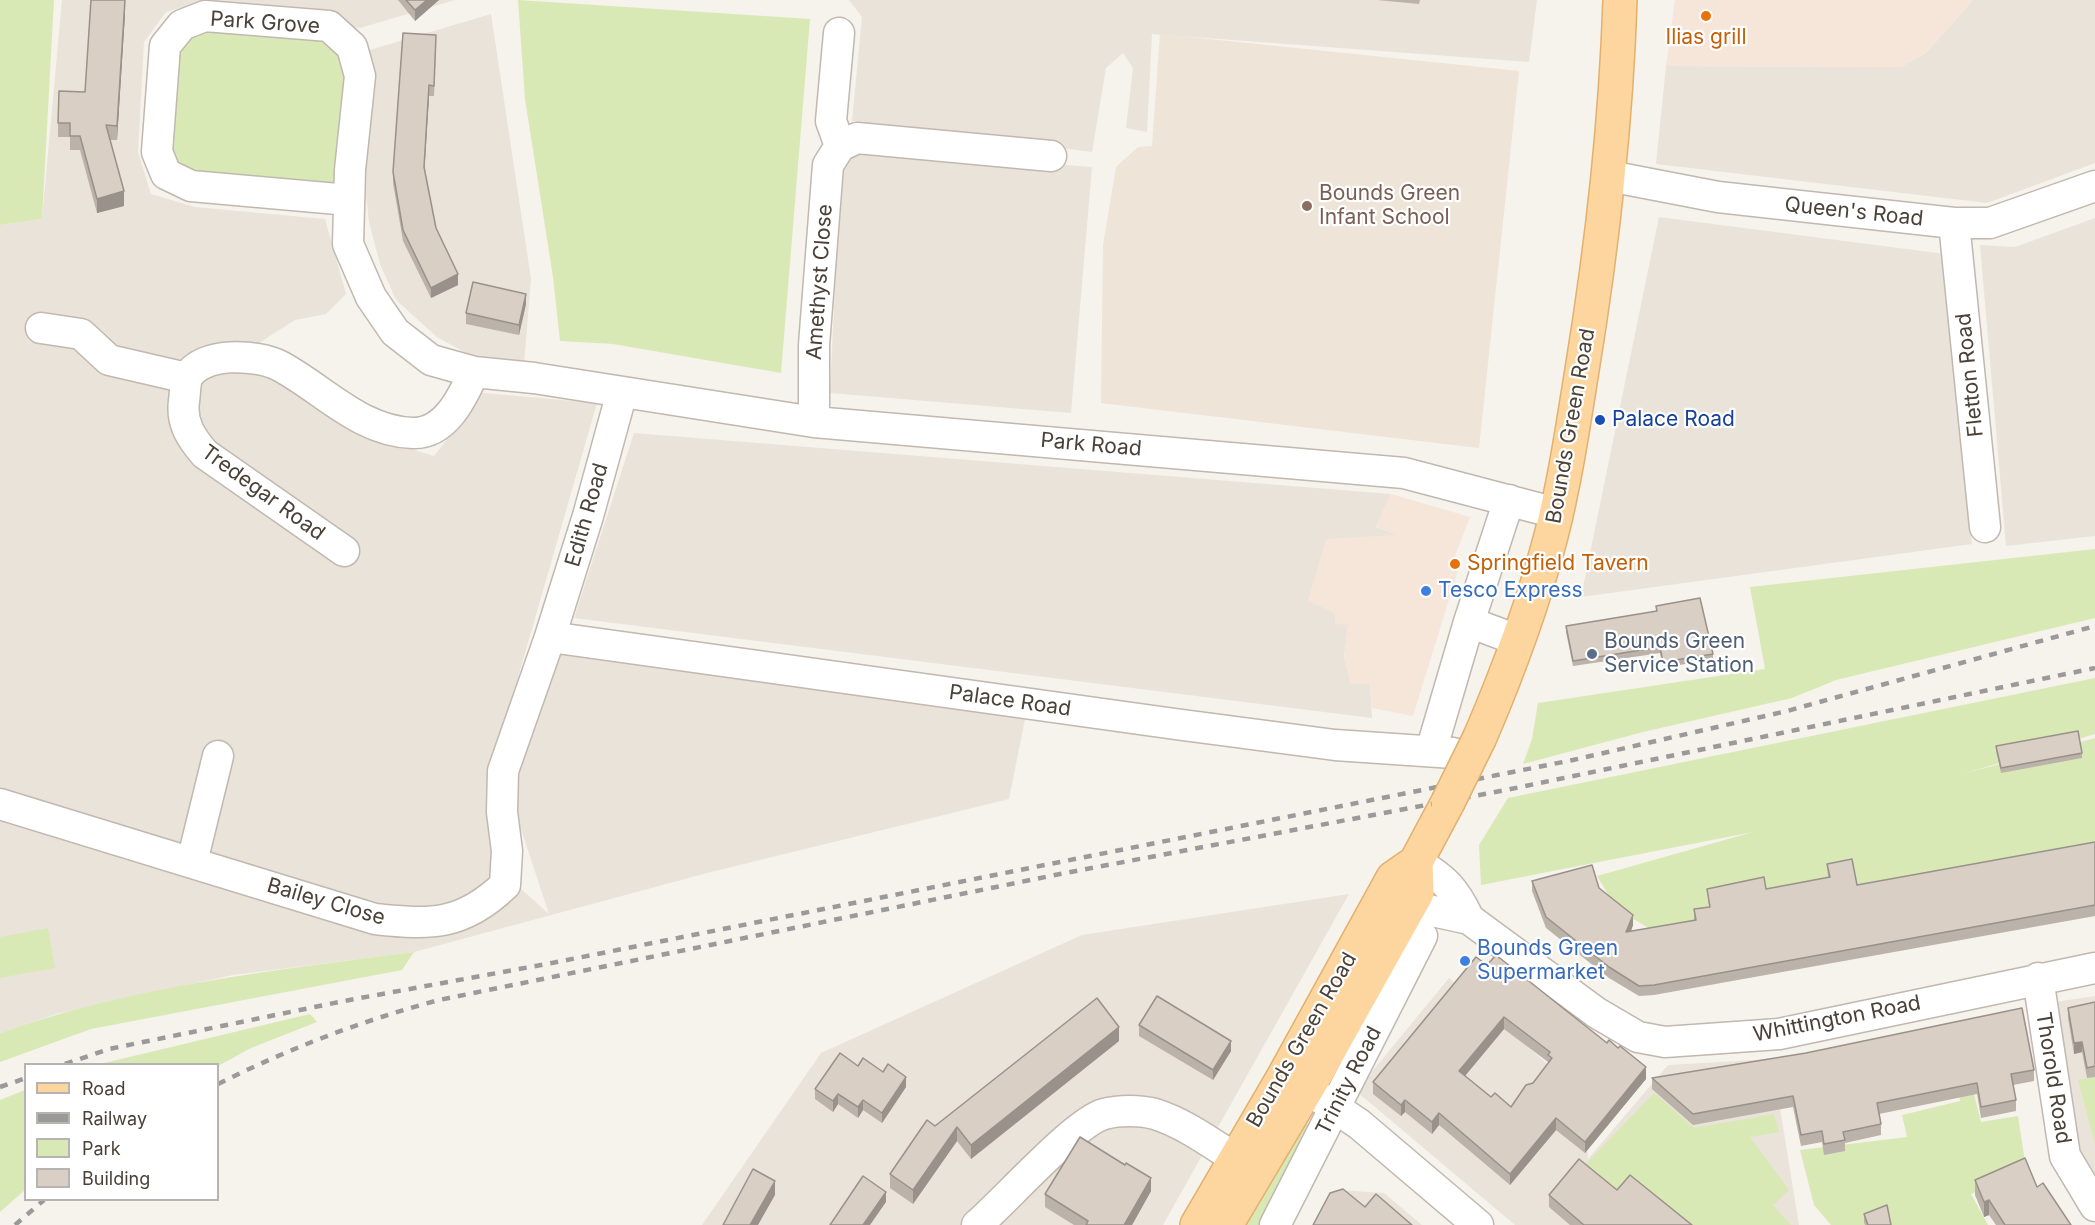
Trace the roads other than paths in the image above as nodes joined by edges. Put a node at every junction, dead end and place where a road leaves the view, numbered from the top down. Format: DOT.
graph roads {
  1 [pos="1620,0"];
  2 [pos="838,33"];
  3 [pos="840,146"];
  4 [pos="1051,156"];
  5 [pos="1609,176"];
  6 [pos="2095,186"];
  7 [pos="349,200"];
  8 [pos="1954,223"];
  9 [pos="41,328"];
  10 [pos="474,372"];
  11 [pos="187,378"];
  12 [pos="622,392"];
  13 [pos="814,422"];
  14 [pos="1509,500"];
  15 [pos="1556,513"];
  16 [pos="1985,527"];
  17 [pos="344,551"];
  18 [pos="1469,622"];
  19 [pos="550,637"];
  20 [pos="1517,640"];
  21 [pos="1458,749"];
  22 [pos="218,756"];
  23 [pos="0,804"];
  24 [pos="1421,852"];
  25 [pos="192,862"];
  26 [pos="1410,906"];
  27 [pos="1469,919"];
  28 [pos="1422,936"];
  29 [pos="2095,968"];
  30 [pos="2038,978"];
  31 [pos="1295,1083"];
  32 [pos="1336,1108"];
  33 [pos="1245,1165"];
  34 [pos="2095,1206"];
  35 [pos="977,1225"];
  36 [pos="1197,1225"];
  37 [pos="1226,1225"];
  38 [pos="1275,1225"];
  39 [pos="1478,1225"];
  1 -- 5 [label="main road, Bounds Green Road"];
  2 -- 3 [label="street"];
  3 -- 4 [label="street"];
  3 -- 13 [label="street, Amethyst Close"];
  5 -- 8 [label="street, Queen's Road"];
  5 -- 15 [label="main road, Bounds Green Road"];
  6 -- 8 [label="street, Queen's Road"];
  7 -- 7 [label="street, Park Grove"];
  7 -- 10 [label="street, Park Grove"];
  8 -- 16 [label="street, Fletton Road"];
  9 -- 11 [label="street"];
  10 -- 11 [label="street"];
  10 -- 12 [label="street, Park Grove"];
  11 -- 17 [label="street, Tredegar Road"];
  12 -- 13 [label="street, Park Road"];
  12 -- 19 [label="street, Edith Road"];
  13 -- 14 [label="street, Park Road"];
  14 -- 15 [label="street, Park Road"];
  14 -- 18 [label="street"];
  15 -- 20 [label="main road, Bounds Green Road"];
  18 -- 20 [label="street"];
  18 -- 21 [label="street"];
  19 -- 21 [label="street, Palace Road"];
  19 -- 25 [label="street, Bailey Close"];
  20 -- 21 [label="main road, Bounds Green Road"];
  21 -- 24 [label="main road, Bounds Green Road, bridge"];
  22 -- 25 [label="street"];
  23 -- 25 [label="street, Bailey Close"];
  24 -- 26 [label="main road, Bounds Green Road"];
  24 -- 27 [label="street, Whittington Road"];
  24 -- 31 [label="main road, Bounds Green Road"];
  26 -- 27 [label="street, Whittington Road"];
  26 -- 31 [label="main road, Bounds Green Road"];
  27 -- 30 [label="street, Whittington Road"];
  28 -- 32 [label="street, Trinity Road"];
  29 -- 30 [label="street, Whittington Road"];
  30 -- 34 [label="street, Thorold Road"];
  31 -- 32 [label="street"];
  31 -- 33 [label="main road, Bounds Green Road"];
  32 -- 38 [label="street, Trinity Road"];
  32 -- 39 [label="street"];
  33 -- 35 [label="street"];
  33 -- 36 [label="main road, Bounds Green Road"];
  33 -- 37 [label="main road, Bounds Green Road"];
}
